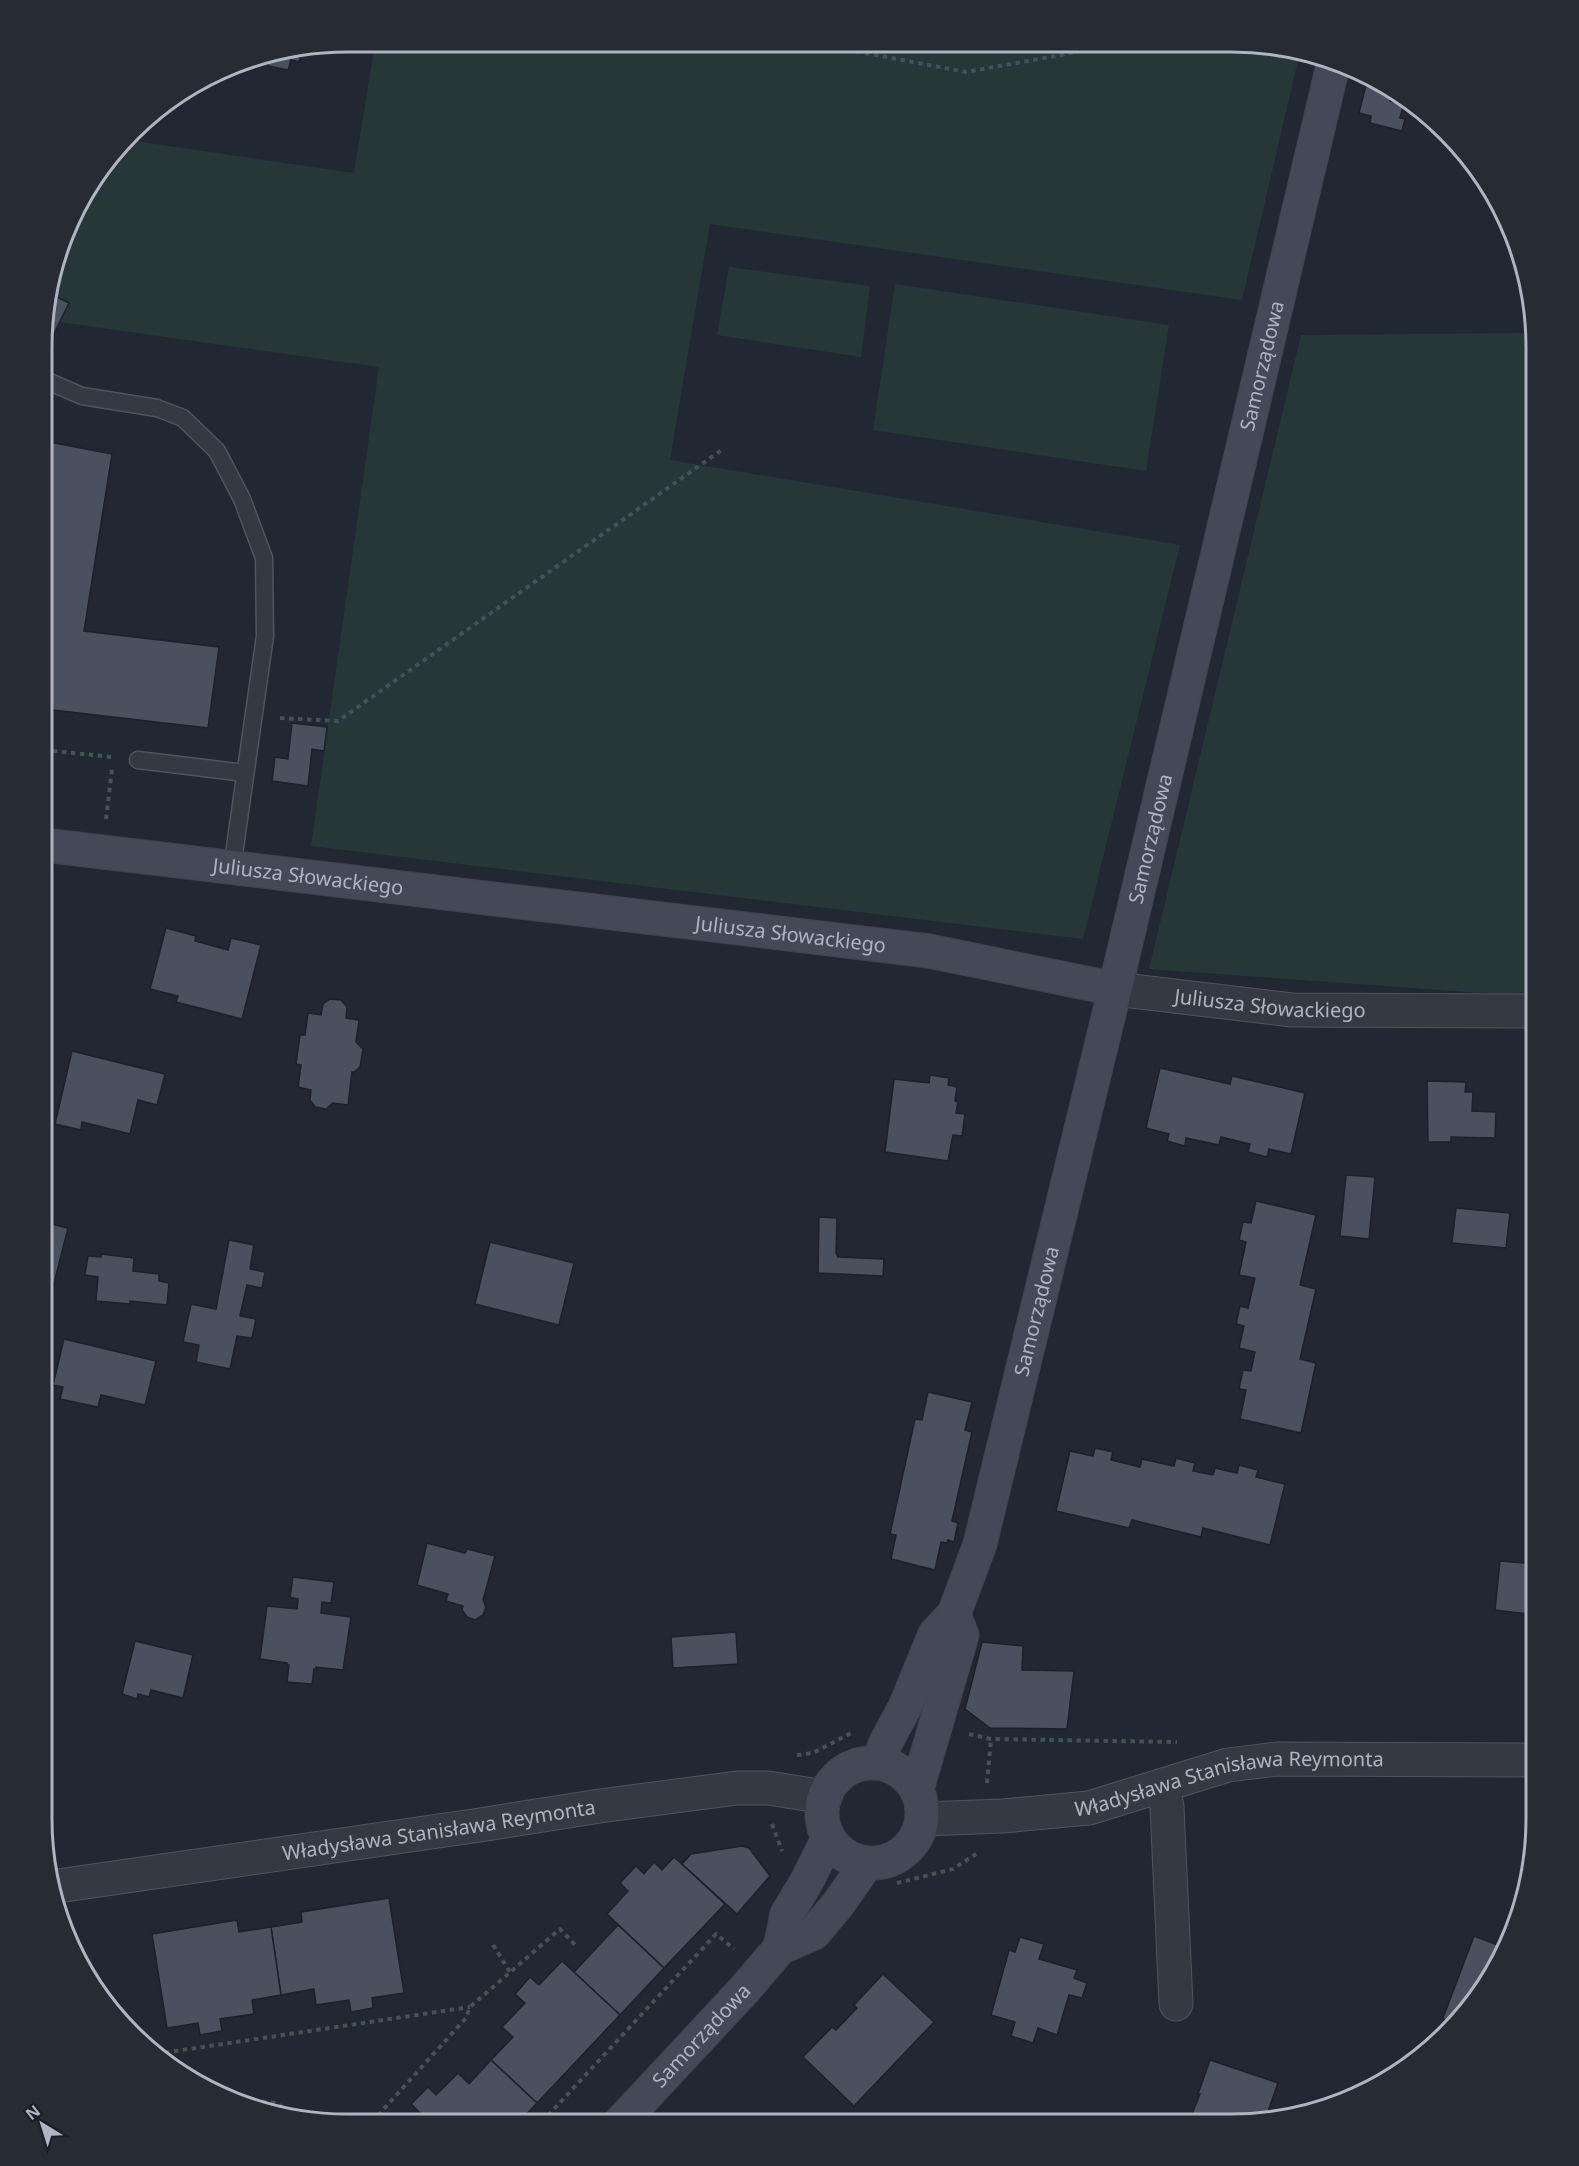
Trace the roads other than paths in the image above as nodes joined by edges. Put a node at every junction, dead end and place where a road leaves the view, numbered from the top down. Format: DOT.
graph roads {
  1 [pos="1332,70"];
  2 [pos="52,383"];
  3 [pos="138,760"];
  4 [pos="245,773"];
  5 [pos="52,846"];
  6 [pos="232,868"];
  7 [pos="1115,989"];
  8 [pos="1526,1011"];
  9 [pos="954,1614"];
  10 [pos="1526,1760"];
  11 [pos="878,1763"];
  12 [pos="1163,1785"];
  13 [pos="825,1797"];
  14 [pos="920,1804"];
  15 [pos="828,1839"];
  16 [pos="866,1864"];
  17 [pos="61,1886"];
  18 [pos="780,1948"];
  19 [pos="1176,2004"];
  20 [pos="628,2114"];
  1 -- 7 [label="street, Samorządowa"];
  2 -- 4 [label="lane"];
  3 -- 4 [label="lane"];
  4 -- 6 [label="lane"];
  5 -- 6 [label="street, Juliusza Słowackiego"];
  6 -- 7 [label="street, Juliusza Słowackiego"];
  7 -- 8 [label="street, Juliusza Słowackiego"];
  7 -- 9 [label="street, Samorządowa"];
  9 -- 11 [label="street, Samorządowa"];
  9 -- 14 [label="street"];
  10 -- 12 [label="street, Władysława Stanisława Reymonta"];
  11 -- 13 [label="street"];
  11 -- 14 [label="street"];
  12 -- 14 [label="street, Władysława Stanisława Reymonta"];
  12 -- 19 [label="street"];
  13 -- 15 [label="street"];
  13 -- 17 [label="street, Władysława Stanisława Reymonta"];
  14 -- 16 [label="street"];
  15 -- 16 [label="street"];
  15 -- 18 [label="street, Samorządowa"];
  16 -- 18 [label="street, Samorządowa"];
  18 -- 20 [label="street, Samorządowa"];
}
